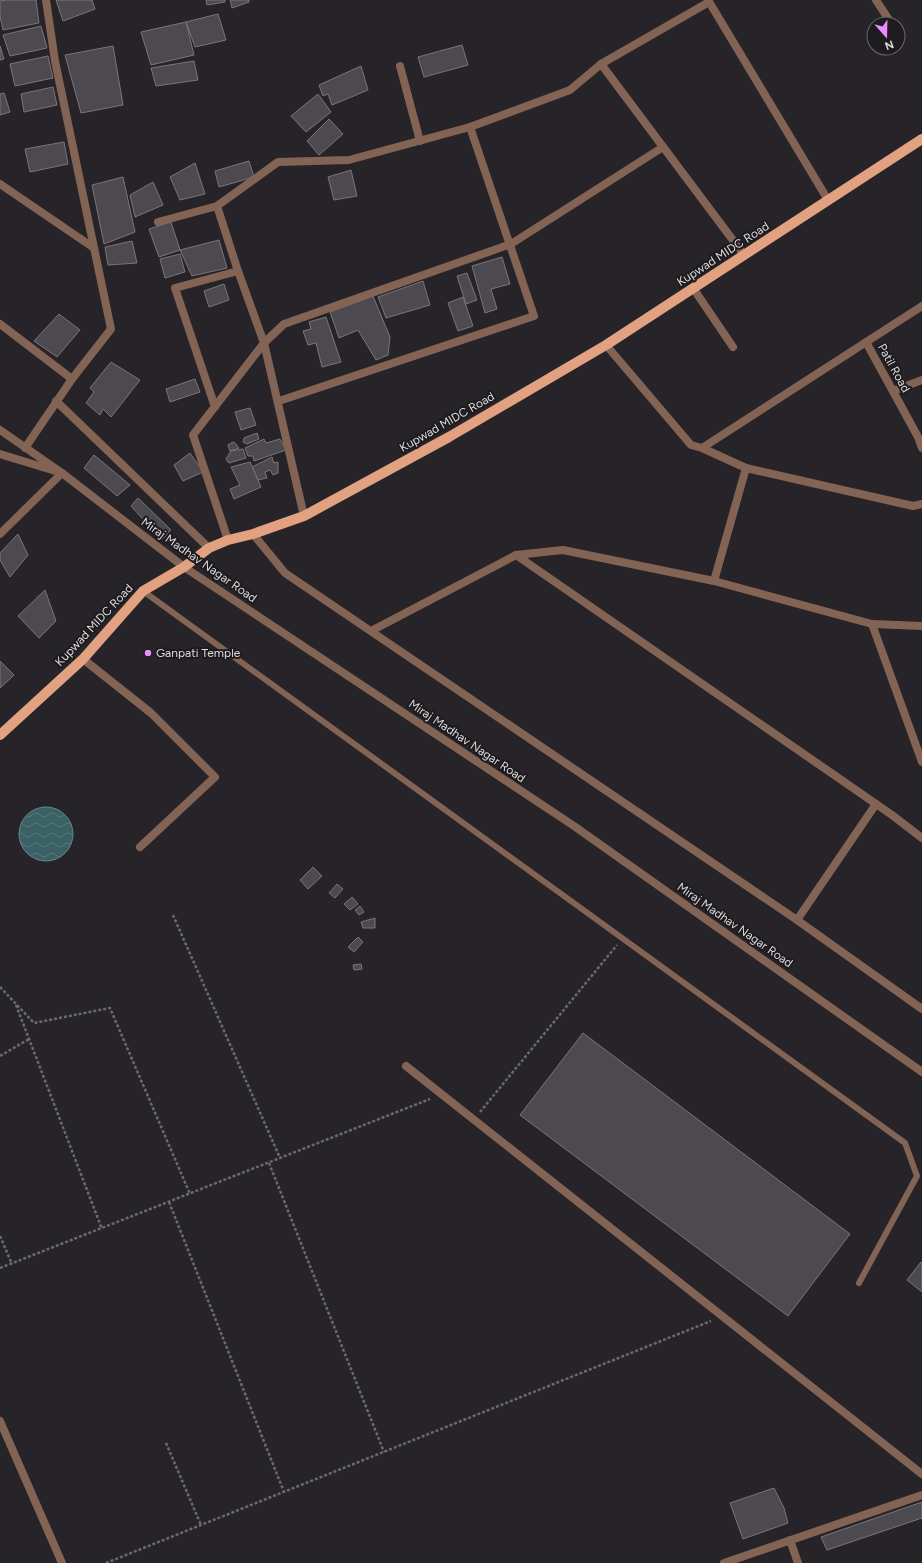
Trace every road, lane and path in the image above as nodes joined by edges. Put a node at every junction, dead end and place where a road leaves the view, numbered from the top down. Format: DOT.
graph roads {
  1 [pos="46,0"];
  2 [pos="876,0"];
  3 [pos="708,1"];
  4 [pos="886,16"];
  5 [pos="601,64"];
  6 [pos="400,66"];
  7 [pos="470,127"];
  8 [pos="922,139"];
  9 [pos="420,141"];
  10 [pos="663,146"];
  11 [pos="0,184"];
  12 [pos="828,200"];
  13 [pos="217,206"];
  14 [pos="158,222"];
  15 [pos="511,244"];
  16 [pos="94,248"];
  17 [pos="744,255"];
  18 [pos="238,271"];
  19 [pos="693,288"];
  20 [pos="922,306"];
  21 [pos="0,324"];
  22 [pos="866,342"];
  23 [pos="264,343"];
  24 [pos="606,345"];
  25 [pos="732,347"];
  26 [pos="72,379"];
  27 [pos="922,380"];
  28 [pos="893,391"];
  29 [pos="56,401"];
  30 [pos="279,401"];
  31 [pos="215,407"];
  32 [pos="0,430"];
  33 [pos="920,437"];
  34 [pos="24,448"];
  35 [pos="702,448"];
  36 [pos="922,448"];
  37 [pos="0,454"];
  38 [pos="746,468"];
  39 [pos="62,473"];
  40 [pos="922,504"];
  41 [pos="304,516"];
  42 [pos="0,534"];
  43 [pos="253,534"];
  44 [pos="228,540"];
  45 [pos="209,548"];
  46 [pos="516,555"];
  47 [pos="184,567"];
  48 [pos="714,581"];
  49 [pos="143,591"];
  50 [pos="872,624"];
  51 [pos="922,626"];
  52 [pos="371,631"];
  53 [pos="84,659"];
  54 [pos="0,735"];
  55 [pos="922,762"];
  56 [pos="876,804"];
  57 [pos="922,838"];
  58 [pos="140,847"];
  59 [pos="174,915"];
  60 [pos="797,920"];
  61 [pos="622,939"];
  62 [pos="0,987"];
  63 [pos="16,1004"];
  64 [pos="922,1009"];
  65 [pos="29,1039"];
  66 [pos="0,1056"];
  67 [pos="406,1066"];
  68 [pos="922,1072"];
  69 [pos="442,1095"];
  70 [pos="478,1114"];
  71 [pos="280,1158"];
  72 [pos="269,1163"];
  73 [pos="190,1194"];
  74 [pos="169,1202"];
  75 [pos="102,1229"];
  76 [pos="0,1236"];
  77 [pos="12,1264"];
  78 [pos="0,1268"];
  79 [pos="859,1283"];
  80 [pos="722,1316"];
  81 [pos="0,1421"];
  82 [pos="166,1443"];
  83 [pos="384,1452"];
  84 [pos="922,1474"];
  85 [pos="284,1492"];
  86 [pos="922,1495"];
  87 [pos="201,1525"];
  88 [pos="790,1540"];
  89 [pos="62,1563"];
  90 [pos="106,1563"];
  91 [pos="724,1563"];
  92 [pos="798,1563"];
  1 -- 16 [label="street"];
  2 -- 4 [label="street"];
  3 -- 5 [label="street"];
  3 -- 12 [label="street"];
  5 -- 7 [label="street"];
  5 -- 10 [label="street"];
  6 -- 9 [label="street"];
  7 -- 9 [label="street"];
  7 -- 15 [label="street"];
  8 -- 12 [label="main road, Kupwad MIDC Road"];
  9 -- 13 [label="street"];
  10 -- 15 [label="street"];
  10 -- 17 [label="street"];
  11 -- 16 [label="street"];
  12 -- 17 [label="main road, Kupwad MIDC Road"];
  13 -- 14 [label="street"];
  13 -- 18 [label="street"];
  15 -- 23 [label="street"];
  15 -- 30 [label="street"];
  16 -- 26 [label="street"];
  17 -- 19 [label="main road, Kupwad MIDC Road"];
  18 -- 23 [label="street"];
  18 -- 31 [label="street"];
  19 -- 24 [label="main road, Kupwad MIDC Road"];
  19 -- 25 [label="street"];
  20 -- 22 [label="street"];
  21 -- 26 [label="street"];
  22 -- 28 [label="street, Patil Road"];
  22 -- 35 [label="street"];
  23 -- 30 [label="street"];
  23 -- 31 [label="street"];
  24 -- 35 [label="street"];
  24 -- 41 [label="main road, Kupwad MIDC Road"];
  26 -- 29 [label="street"];
  27 -- 28 [label="street"];
  28 -- 33 [label="street, Patil Road"];
  29 -- 34 [label="street"];
  29 -- 45 [label="street"];
  30 -- 41 [label="street"];
  31 -- 44 [label="street"];
  32 -- 34 [label="street, Miraj Madhav Nagar Road"];
  33 -- 36 [label="street, Patil Road"];
  34 -- 39 [label="street, Miraj Madhav Nagar Road"];
  35 -- 38 [label="street"];
  37 -- 39 [label="street"];
  38 -- 40 [label="street"];
  38 -- 48 [label="street"];
  39 -- 42 [label="street"];
  39 -- 47 [label="street, Miraj Madhav Nagar Road"];
  41 -- 43 [label="main road, Kupwad MIDC Road"];
  43 -- 44 [label="main road, Kupwad MIDC Road"];
  43 -- 52 [label="street"];
  44 -- 45 [label="main road, Kupwad MIDC Road"];
  45 -- 47 [label="main road, Kupwad MIDC Road"];
  46 -- 48 [label="street"];
  46 -- 52 [label="street"];
  46 -- 56 [label="street"];
  47 -- 49 [label="main road, Kupwad MIDC Road"];
  47 -- 68 [label="street, Miraj Madhav Nagar Road"];
  48 -- 50 [label="street"];
  49 -- 53 [label="main road, Kupwad MIDC Road"];
  49 -- 61 [label="lane"];
  50 -- 51 [label="street"];
  50 -- 55 [label="street"];
  52 -- 60 [label="street"];
  53 -- 54 [label="main road, Kupwad MIDC Road"];
  53 -- 58 [label="street"];
  56 -- 57 [label="street"];
  56 -- 60 [label="street"];
  59 -- 71 [label="path"];
  60 -- 64 [label="street"];
  61 -- 70 [label="path"];
  61 -- 79 [label="lane"];
  62 -- 63 [label="path"];
  63 -- 65 [label="path"];
  63 -- 73 [label="path"];
  65 -- 66 [label="path"];
  65 -- 75 [label="path"];
  67 -- 69 [label="street"];
  69 -- 71 [label="path"];
  69 -- 80 [label="street"];
  71 -- 72 [label="path"];
  72 -- 73 [label="path"];
  72 -- 83 [label="path"];
  73 -- 74 [label="path"];
  74 -- 75 [label="path"];
  74 -- 85 [label="path"];
  75 -- 77 [label="path"];
  76 -- 77 [label="path"];
  77 -- 78 [label="path"];
  80 -- 83 [label="path"];
  80 -- 84 [label="street"];
  81 -- 89 [label="street"];
  82 -- 87 [label="path"];
  83 -- 85 [label="path"];
  85 -- 87 [label="path"];
  86 -- 88 [label="street"];
  87 -- 90 [label="path"];
  88 -- 91 [label="street"];
  88 -- 92 [label="street"];
}
